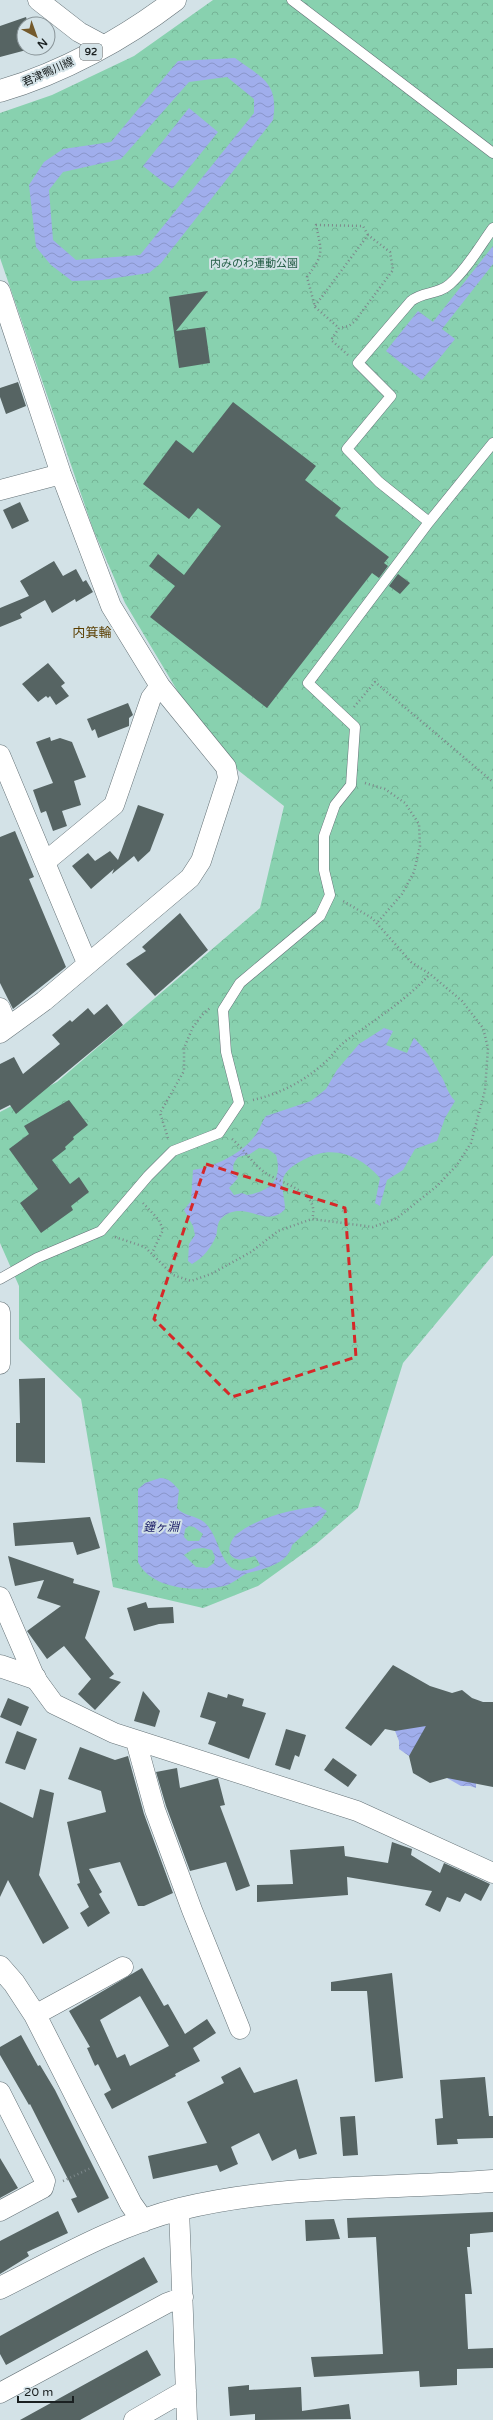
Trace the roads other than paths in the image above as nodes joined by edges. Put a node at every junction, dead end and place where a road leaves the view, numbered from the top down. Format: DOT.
graph roads {
  1 [pos="38,0"];
  2 [pos="175,0"];
  3 [pos="292,0"];
  4 [pos="105,46"];
  5 [pos="0,91"];
  6 [pos="493,153"];
  7 [pos="493,228"];
  8 [pos="0,291"];
  9 [pos="493,443"];
  10 [pos="61,474"];
  11 [pos="0,490"];
  12 [pos="429,522"];
  13 [pos="160,686"];
  14 [pos="0,755"];
  15 [pos="45,862"];
  16 [pos="87,963"];
  17 [pos="0,1008"];
  18 [pos="4,1030"];
  19 [pos="0,1279"];
  20 [pos="0,1312"];
  21 [pos="0,1364"];
  22 [pos="0,1597"];
  23 [pos="0,1666"];
  24 [pos="35,1678"];
  25 [pos="136,1741"];
  26 [pos="493,1873"];
  27 [pos="0,1967"];
  28 [pos="123,1967"];
  29 [pos="35,2015"];
  30 [pos="240,2028"];
  31 [pos="0,2093"];
  32 [pos="493,2181"];
  33 [pos="178,2210"];
  34 [pos="0,2211"];
  35 [pos="143,2221"];
  36 [pos="0,2288"];
  37 [pos="183,2297"];
  38 [pos="186,2390"];
  39 [pos="0,2393"];
  40 [pos="134,2420"];
  41 [pos="187,2420"];
  1 -- 4 [label="street"];
  2 -- 4 [label="street, 君津鴨川線 / 92"];
  3 -- 6 [label="lane"];
  4 -- 5 [label="street, 君津鴨川線 / 92"];
  7 -- 12 [label="lane"];
  8 -- 10 [label="street"];
  9 -- 12 [label="lane"];
  10 -- 11 [label="street"];
  10 -- 13 [label="street"];
  12 -- 19 [label="lane"];
  13 -- 15 [label="street"];
  13 -- 16 [label="street"];
  14 -- 15 [label="street"];
  15 -- 16 [label="street"];
  16 -- 18 [label="street"];
  17 -- 18 [label="street"];
  20 -- 21 [label="street"];
  22 -- 24 [label="street"];
  23 -- 24 [label="street"];
  24 -- 25 [label="street"];
  25 -- 26 [label="street"];
  25 -- 30 [label="street"];
  27 -- 29 [label="street"];
  28 -- 29 [label="street"];
  29 -- 35 [label="street"];
  31 -- 34 [label="street"];
  32 -- 33 [label="street"];
  33 -- 35 [label="street"];
  33 -- 37 [label="street"];
  35 -- 36 [label="street"];
  37 -- 38 [label="street"];
  37 -- 39 [label="street"];
  38 -- 40 [label="street"];
  38 -- 41 [label="street"];
}
